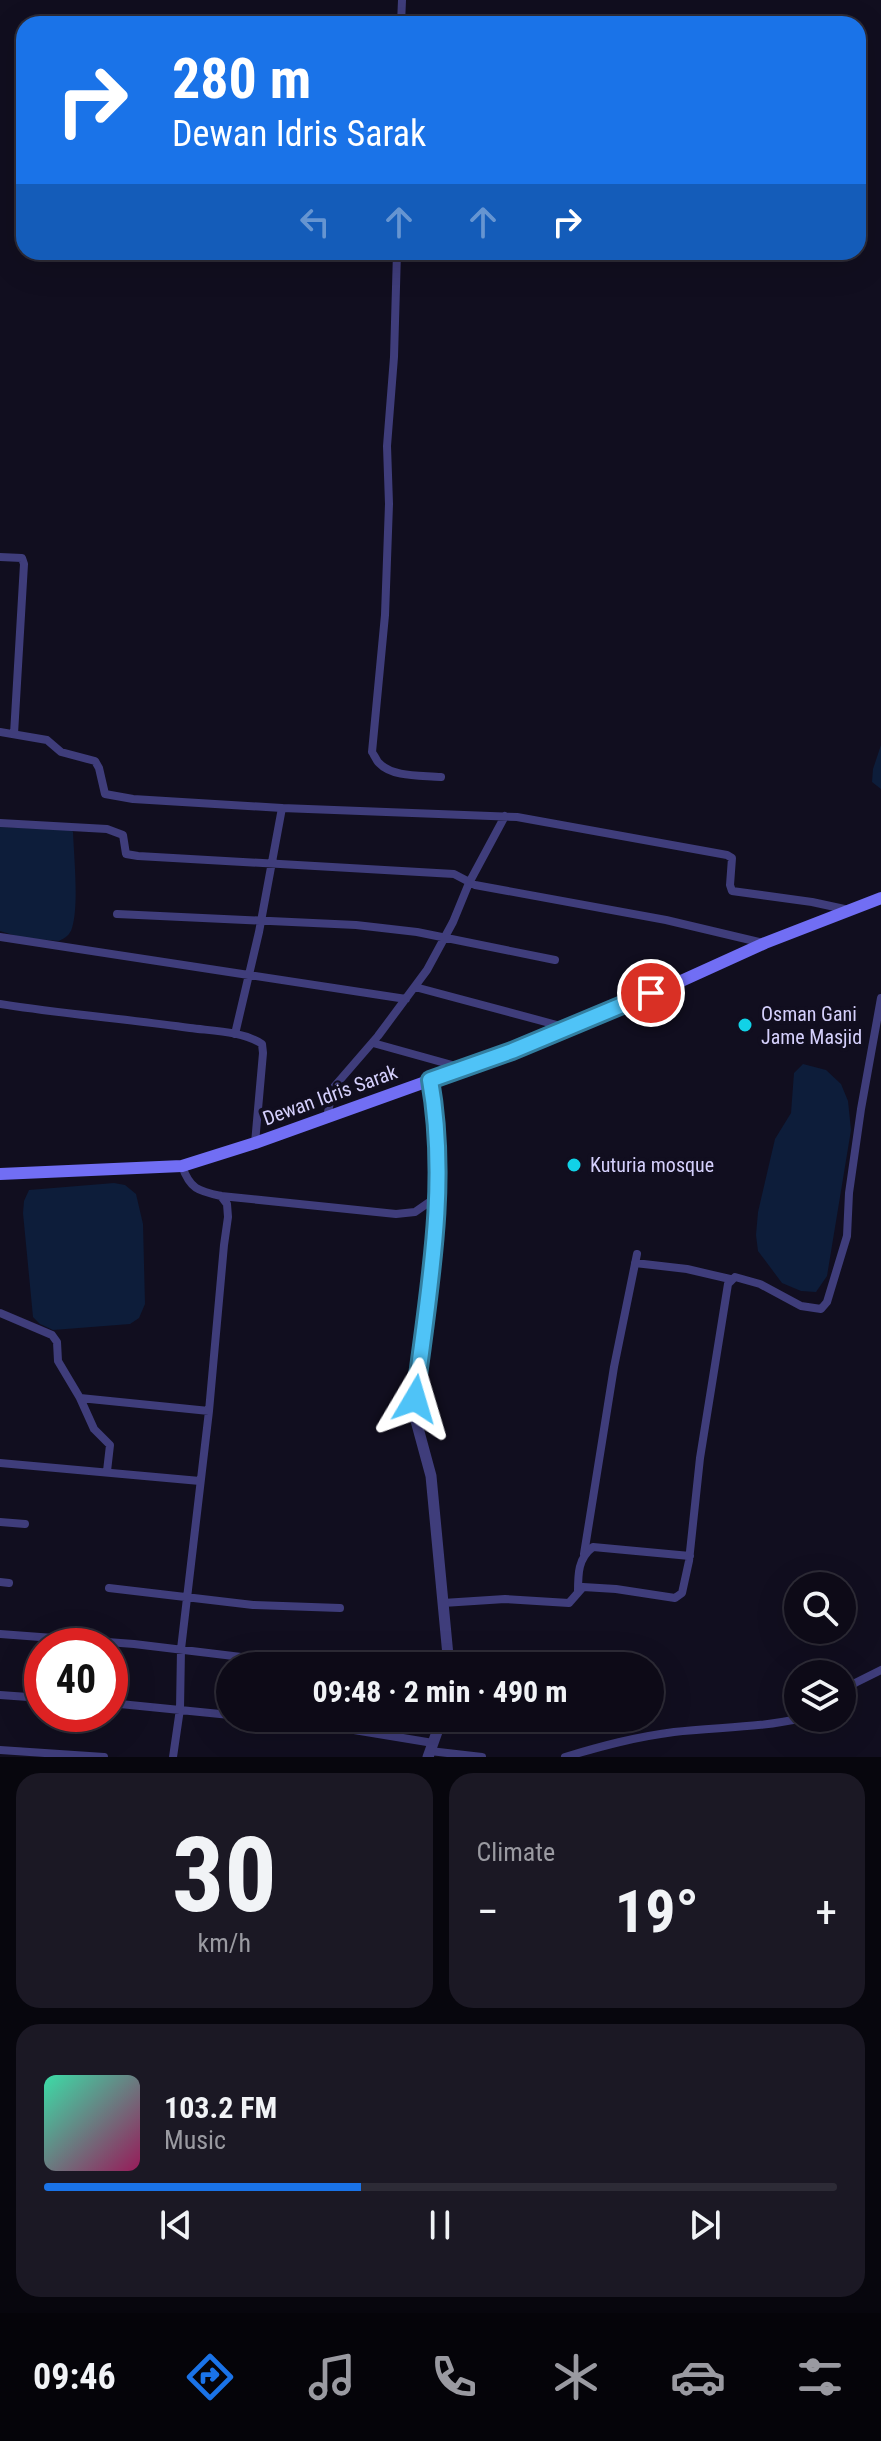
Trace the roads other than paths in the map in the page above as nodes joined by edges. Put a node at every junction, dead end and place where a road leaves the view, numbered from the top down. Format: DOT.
graph roads {
  1 [pos="397,260"];
  2 [pos="0,557"];
  3 [pos="0,732"];
  4 [pos="14,734"];
  5 [pos="441,777"];
  6 [pos="282,808"];
  7 [pos="505,816"];
  8 [pos="0,823"];
  9 [pos="273,863"];
  10 [pos="469,883"];
  11 [pos="881,898"];
  12 [pos="850,910"];
  13 [pos="117,914"];
  14 [pos="262,921"];
  15 [pos="0,937"];
  16 [pos="445,937"];
  17 [pos="765,943"];
  18 [pos="555,960"];
  19 [pos="249,975"];
  20 [pos="415,987"];
  21 [pos="881,998"];
  22 [pos="406,999"];
  23 [pos="0,1004"];
  24 [pos="569,1028"];
  25 [pos="235,1034"];
  26 [pos="373,1043"];
  27 [pos="463,1068"];
  28 [pos="430,1080"];
  29 [pos="327,1117"];
  30 [pos="255,1143"];
  31 [pos="182,1166"];
  32 [pos="0,1174"];
  33 [pos="221,1196"];
  34 [pos="438,1196"];
  35 [pos="730,1279"];
  36 [pos="0,1313"];
  37 [pos="80,1398"];
  38 [pos="209,1411"];
  39 [pos="0,1463"];
  40 [pos="107,1471"];
  41 [pos="200,1481"];
  42 [pos="0,1522"];
  43 [pos="25,1524"];
  44 [pos="584,1554"];
  45 [pos="690,1556"];
  46 [pos="109,1588"];
  47 [pos="578,1592"];
  48 [pos="187,1598"];
  49 [pos="443,1603"];
  50 [pos="340,1608"];
  51 [pos="0,1634"];
  52 [pos="181,1649"];
  53 [pos="448,1652"];
  54 [pos="216,1653"];
  55 [pos="881,1670"];
  56 [pos="856,1682"];
  57 [pos="0,1695"];
  58 [pos="24,1697"];
  59 [pos="128,1705"];
  60 [pos="180,1709"];
  61 [pos="216,1713"];
  62 [pos="784,1722"];
  63 [pos="360,1732"];
  64 [pos="0,1750"];
  65 [pos="430,1750"];
  66 [pos="104,1757"];
  67 [pos="173,1757"];
  68 [pos="482,1757"];
  69 [pos="565,1757"];
  1 -- 5 [label="street"];
  2 -- 4 [label="street"];
  3 -- 4 [label="street"];
  4 -- 6 [label="street"];
  6 -- 7 [label="street"];
  6 -- 9 [label="street"];
  7 -- 10 [label="street"];
  7 -- 12 [label="street"];
  8 -- 9 [label="street"];
  9 -- 10 [label="street"];
  9 -- 14 [label="street"];
  10 -- 16 [label="street"];
  10 -- 17 [label="street"];
  11 -- 12 [label="main road, Dewan Idris Sarak"];
  12 -- 17 [label="main road, Dewan Idris Sarak"];
  13 -- 14 [label="street"];
  14 -- 16 [label="street"];
  14 -- 19 [label="street"];
  15 -- 19 [label="street"];
  16 -- 18 [label="street"];
  16 -- 20 [label="street"];
  17 -- 24 [label="main road, Dewan Idris Sarak"];
  19 -- 22 [label="street"];
  19 -- 25 [label="street"];
  20 -- 22 [label="street"];
  20 -- 24 [label="street"];
  21 -- 35 [label="street"];
  22 -- 26 [label="street"];
  23 -- 25 [label="street"];
  24 -- 27 [label="main road, Dewan Idris Sarak"];
  25 -- 30 [label="street"];
  26 -- 27 [label="street"];
  26 -- 29 [label="street"];
  27 -- 28 [label="main road, Dewan Idris Sarak"];
  28 -- 29 [label="main road, Dewan Idris Sarak"];
  28 -- 34 [label="street"];
  29 -- 30 [label="main road, Dewan Idris Sarak"];
  30 -- 31 [label="main road, Dewan Idris Sarak"];
  31 -- 32 [label="main road, Dewan Idris Sarak"];
  31 -- 33 [label="street"];
  33 -- 34 [label="street"];
  33 -- 38 [label="street"];
  34 -- 49 [label="street"];
  35 -- 44 [label="street"];
  35 -- 45 [label="street"];
  36 -- 37 [label="street"];
  37 -- 38 [label="street"];
  37 -- 40 [label="street"];
  38 -- 41 [label="street"];
  39 -- 40 [label="street"];
  40 -- 41 [label="street"];
  41 -- 48 [label="street"];
  42 -- 43 [label="street"];
  44 -- 45 [label="street"];
  44 -- 47 [label="street"];
  45 -- 47 [label="street"];
  46 -- 48 [label="street"];
  47 -- 49 [label="street"];
  48 -- 50 [label="street"];
  48 -- 52 [label="street"];
  49 -- 53 [label="street"];
  51 -- 52 [label="street"];
  52 -- 54 [label="street"];
  52 -- 60 [label="street"];
  55 -- 56 [label="street"];
  57 -- 58 [label="street"];
  59 -- 60 [label="street"];
  60 -- 61 [label="street"];
  60 -- 67 [label="street"];
  62 -- 69 [label="street"];
  63 -- 65 [label="street"];
  64 -- 66 [label="street"];
  65 -- 68 [label="street"];
}
